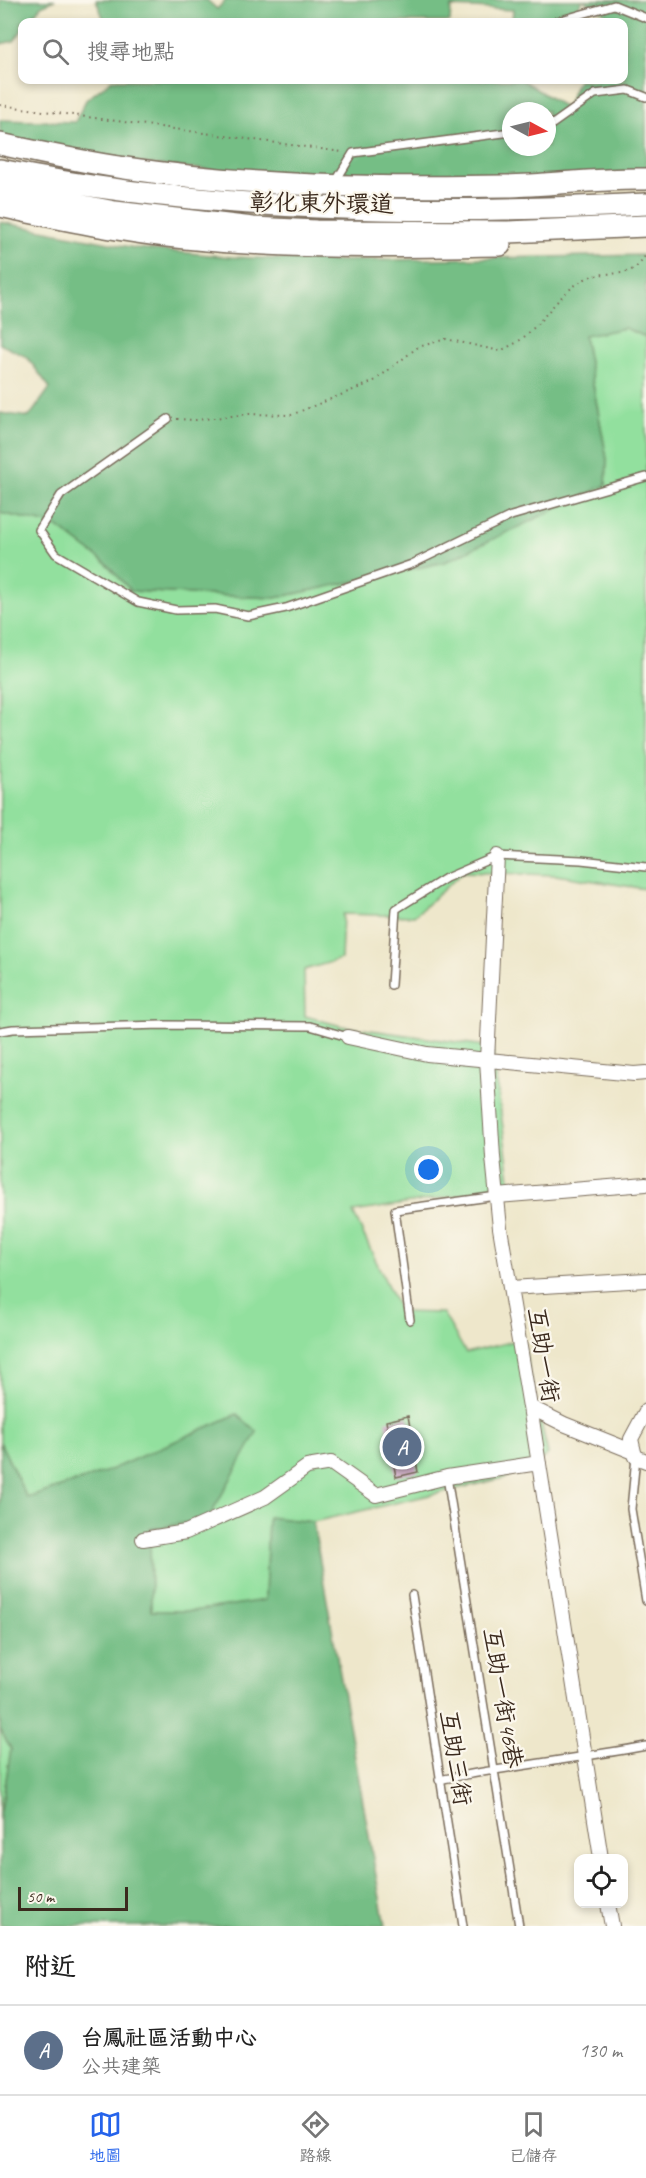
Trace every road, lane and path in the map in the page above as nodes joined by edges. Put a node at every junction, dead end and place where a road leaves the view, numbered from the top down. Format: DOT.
graph roads {
  1 [pos="568,18"];
  2 [pos="646,18"];
  3 [pos="646,97"];
  4 [pos="0,105"];
  5 [pos="556,122"];
  6 [pos="502,133"];
  7 [pos="0,144"];
  8 [pos="353,153"];
  9 [pos="0,170"];
  10 [pos="646,179"];
  11 [pos="333,185"];
  12 [pos="0,190"];
  13 [pos="646,204"];
  14 [pos="0,206"];
  15 [pos="646,226"];
  16 [pos="602,235"];
  17 [pos="646,239"];
  18 [pos="646,254"];
  19 [pos="168,419"];
  20 [pos="646,477"];
  21 [pos="497,856"];
  22 [pos="646,867"];
  23 [pos="391,985"];
  24 [pos="0,1031"];
  25 [pos="348,1037"];
  26 [pos="487,1060"];
  27 [pos="646,1073"];
  28 [pos="646,1184"];
  29 [pos="496,1196"];
  30 [pos="646,1280"];
  31 [pos="510,1288"];
  32 [pos="410,1320"];
  33 [pos="530,1407"];
  34 [pos="646,1411"];
  35 [pos="639,1457"];
  36 [pos="539,1463"];
  37 [pos="447,1477"];
  38 [pos="142,1539"];
  39 [pos="412,1596"];
  40 [pos="646,1601"];
  41 [pos="646,1746"];
  42 [pos="585,1758"];
  43 [pos="495,1769"];
  44 [pos="440,1780"];
  45 [pos="600,1854"];
  46 [pos="609,1908"];
  47 [pos="463,1926"];
  48 [pos="519,1926"];
  49 [pos="612,1926"];
  1 -- 2 [label="lane"];
  3 -- 5 [label="lane"];
  4 -- 8 [label="path"];
  6 -- 8 [label="lane"];
  7 -- 11 [label="main road"];
  8 -- 11 [label="lane"];
  9 -- 13 [label="main road, 彰化東外環道"];
  10 -- 11 [label="main road"];
  12 -- 16 [label="main road, 彰化東外環道"];
  14 -- 16 [label="main road"];
  15 -- 16 [label="main road, 彰化東外環道"];
  16 -- 17 [label="main road"];
  18 -- 19 [label="path"];
  19 -- 20 [label="lane"];
  21 -- 22 [label="lane"];
  21 -- 23 [label="lane"];
  21 -- 26 [label="street, 互助一街"];
  24 -- 25 [label="lane"];
  25 -- 26 [label="street"];
  26 -- 27 [label="street"];
  26 -- 29 [label="street, 互助一街"];
  28 -- 29 [label="street"];
  29 -- 31 [label="street, 互助一街"];
  29 -- 32 [label="lane"];
  30 -- 31 [label="street"];
  31 -- 33 [label="street, 互助一街"];
  33 -- 35 [label="street"];
  33 -- 36 [label="street, 互助一街"];
  34 -- 35 [label="street"];
  35 -- 40 [label="lane"];
  36 -- 37 [label="street"];
  36 -- 42 [label="street, 互助一街"];
  37 -- 38 [label="street"];
  37 -- 43 [label="lane, 互助一街46巷"];
  39 -- 44 [label="lane, 互助三街"];
  41 -- 42 [label="lane"];
  42 -- 43 [label="lane"];
  42 -- 45 [label="street, 互助一街"];
  43 -- 44 [label="lane"];
  43 -- 48 [label="lane, 互助一街46巷"];
  44 -- 47 [label="lane, 互助三街"];
  46 -- 49 [label="street"];
}
